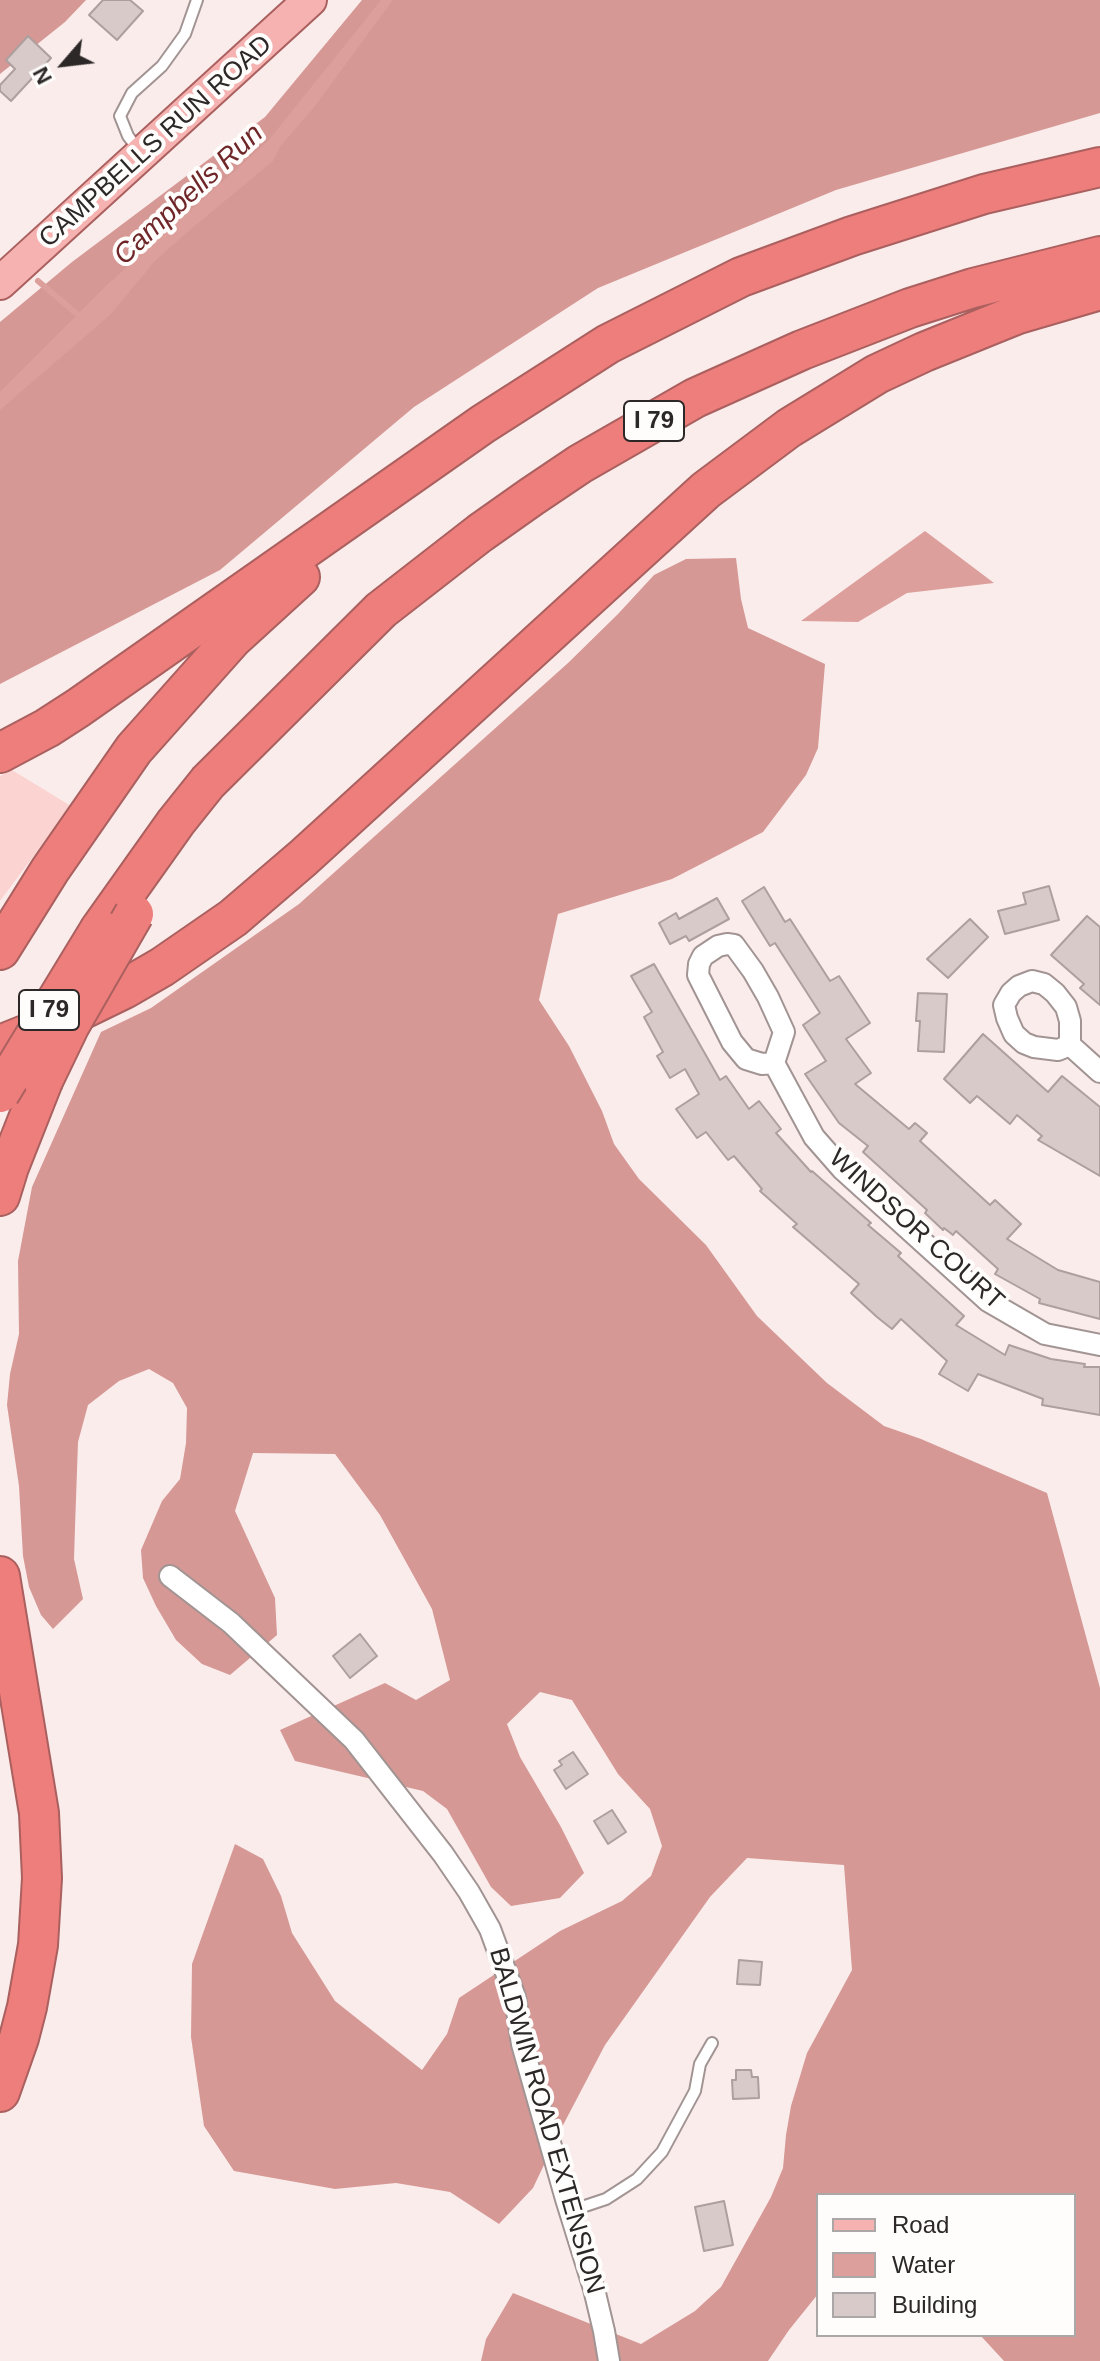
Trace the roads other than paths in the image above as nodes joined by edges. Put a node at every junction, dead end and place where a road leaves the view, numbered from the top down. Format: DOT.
graph roads {
  1 [pos="197,0"];
  2 [pos="310,0"];
  3 [pos="142,154"];
  4 [pos="1100,167"];
  5 [pos="1100,256"];
  6 [pos="0,283"];
  7 [pos="1100,290"];
  8 [pos="483,424"];
  9 [pos="278,712"];
  10 [pos="0,753"];
  11 [pos="0,950"];
  12 [pos="0,1045"];
  13 [pos="1070,1045"];
  14 [pos="774,1063"];
  15 [pos="1100,1072"];
  16 [pos="0,1093"];
  17 [pos="0,1196"];
  18 [pos="1100,1345"];
  19 [pos="0,1576"];
  20 [pos="170,1576"];
  21 [pos="712,2043"];
  22 [pos="0,2092"];
  23 [pos="570,2211"];
  24 [pos="609,2361"];
  1 -- 3 [label="lane"];
  2 -- 3 [label="main road, CAMPBELLS RUN ROAD"];
  3 -- 6 [label="main road, CAMPBELLS RUN ROAD"];
  4 -- 8 [label="highway"];
  5 -- 9 [label="highway, I 79"];
  7 -- 12 [label="highway"];
  8 -- 10 [label="highway"];
  8 -- 11 [label="highway"];
  9 -- 16 [label="highway, I 79, bridge"];
  9 -- 17 [label="highway, bridge"];
  13 -- 15 [label="street"];
  14 -- 14 [label="street"];
  14 -- 18 [label="street, WINDSOR COURT"];
  19 -- 22 [label="highway"];
  20 -- 23 [label="street, BALDWIN ROAD EXTENSION"];
  21 -- 23 [label="lane"];
  23 -- 24 [label="street, BALDWIN ROAD EXTENSION"];
}
